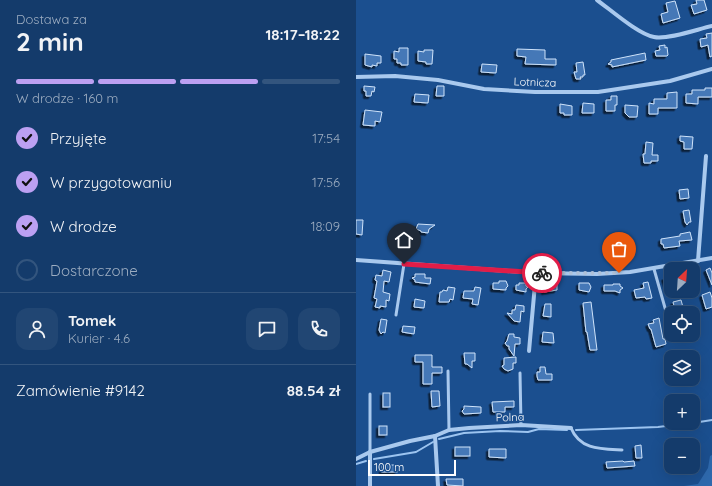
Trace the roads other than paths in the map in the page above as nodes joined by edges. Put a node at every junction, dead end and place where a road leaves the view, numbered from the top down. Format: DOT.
graph roads {
  1 [pos="597,0"];
  2 [pos="712,26"];
  3 [pos="712,69"];
  4 [pos="356,77"];
  5 [pos="706,156"];
  6 [pos="712,258"];
  7 [pos="356,260"];
  8 [pos="698,261"];
  9 [pos="404,264"];
  10 [pos="654,269"];
  11 [pos="536,273"];
  12 [pos="664,306"];
  13 [pos="396,315"];
  14 [pos="529,351"];
  15 [pos="448,371"];
  16 [pos="520,373"];
  17 [pos="370,394"];
  18 [pos="522,425"];
  19 [pos="571,428"];
  20 [pos="449,430"];
  21 [pos="435,436"];
  22 [pos="622,450"];
  23 [pos="370,452"];
  24 [pos="356,459"];
  25 [pos="370,486"];
  26 [pos="438,486"];
  1 -- 2 [label="street"];
  3 -- 4 [label="street, Lotnicza"];
  5 -- 8 [label="street"];
  6 -- 8 [label="street"];
  7 -- 9 [label="street"];
  8 -- 10 [label="street"];
  9 -- 11 [label="street"];
  9 -- 13 [label="lane"];
  10 -- 11 [label="street"];
  10 -- 12 [label="lane"];
  11 -- 14 [label="street"];
  15 -- 20 [label="lane"];
  16 -- 18 [label="lane"];
  17 -- 23 [label="lane"];
  18 -- 19 [label="street, Polna"];
  18 -- 20 [label="street, Polna"];
  19 -- 22 [label="lane"];
  20 -- 21 [label="street, Polna"];
  21 -- 23 [label="street, Polna"];
  21 -- 26 [label="street"];
  23 -- 24 [label="street, Polna"];
  23 -- 25 [label="street"];
}
